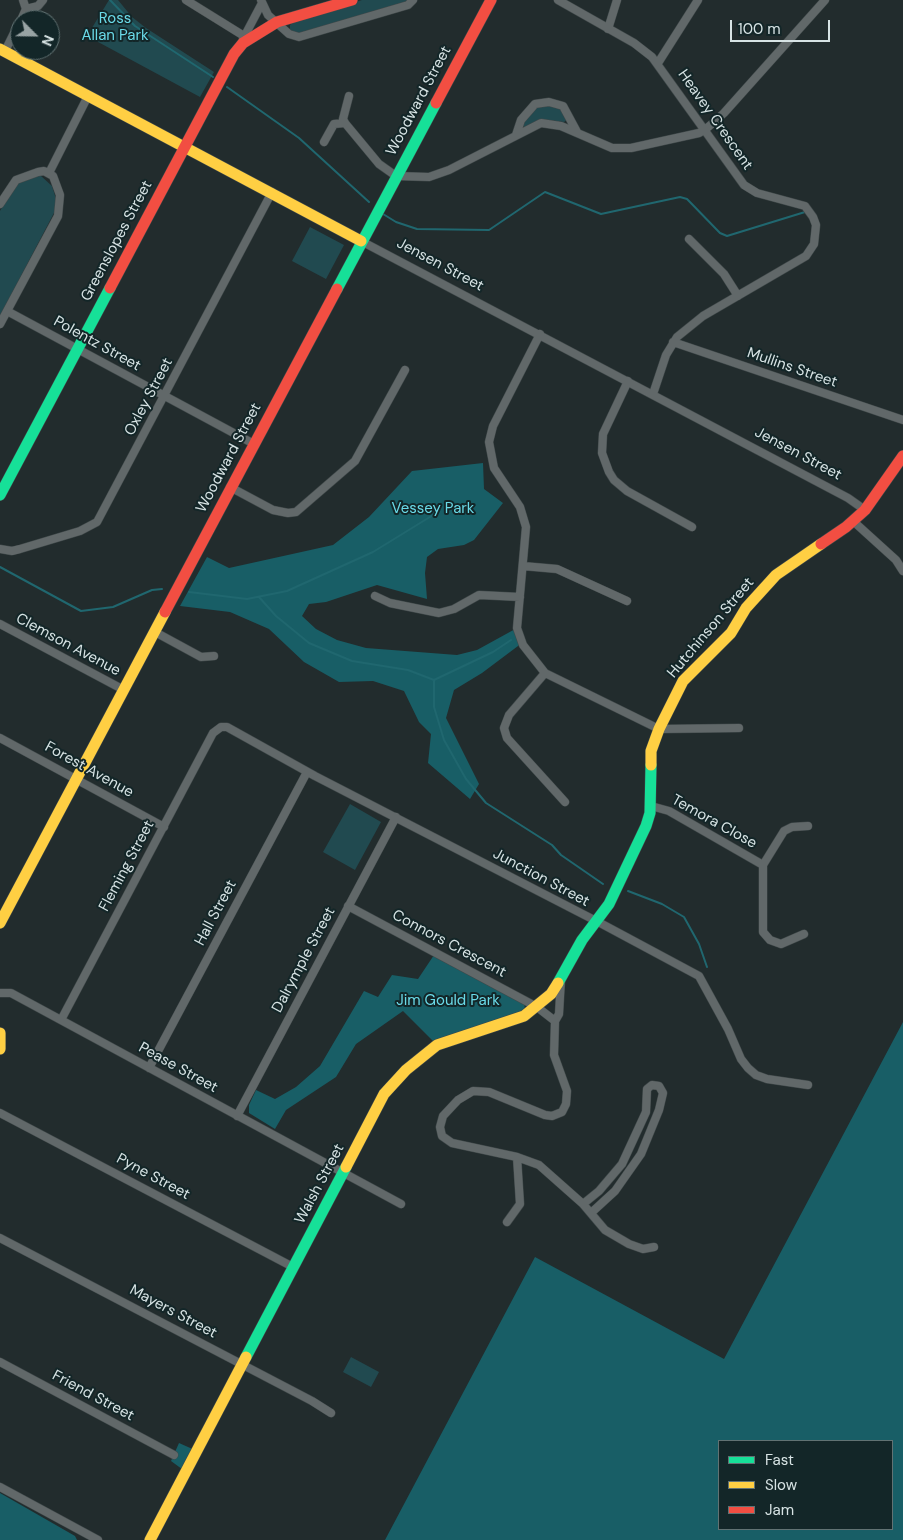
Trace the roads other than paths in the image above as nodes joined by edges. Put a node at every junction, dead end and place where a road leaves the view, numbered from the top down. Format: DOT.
graph roads {
  1 [pos="23,0"];
  2 [pos="43,0"];
  3 [pos="186,0"];
  4 [pos="352,0"];
  5 [pos="412,0"];
  6 [pos="558,0"];
  7 [pos="617,0"];
  8 [pos="698,0"];
  9 [pos="825,0"];
  10 [pos="262,2"];
  11 [pos="487,3"];
  12 [pos="26,9"];
  13 [pos="277,22"];
  14 [pos="608,29"];
  15 [pos="10,37"];
  16 [pos="246,38"];
  17 [pos="2,50"];
  18 [pos="658,63"];
  19 [pos="88,96"];
  20 [pos="349,96"];
  21 [pos="345,123"];
  22 [pos="706,129"];
  23 [pos="576,132"];
  24 [pos="516,134"];
  25 [pos="324,142"];
  26 [pos="185,146"];
  27 [pos="49,173"];
  28 [pos="396,176"];
  29 [pos="272,192"];
  30 [pos="0,204"];
  31 [pos="689,239"];
  32 [pos="362,241"];
  33 [pos="738,296"];
  34 [pos="7,311"];
  35 [pos="0,324"];
  36 [pos="540,334"];
  37 [pos="673,342"];
  38 [pos="77,348"];
  39 [pos="405,370"];
  40 [pos="628,381"];
  41 [pos="653,394"];
  42 [pos="165,397"];
  43 [pos="903,420"];
  44 [pos="254,444"];
  45 [pos="903,456"];
  46 [pos="230,487"];
  47 [pos="0,495"];
  48 [pos="864,510"];
  49 [pos="853,521"];
  50 [pos="692,527"];
  51 [pos="0,549"];
  52 [pos="523,566"];
  53 [pos="903,571"];
  54 [pos="375,596"];
  55 [pos="520,597"];
  56 [pos="627,601"];
  57 [pos="0,624"];
  58 [pos="154,632"];
  59 [pos="214,656"];
  60 [pos="545,673"];
  61 [pos="124,690"];
  62 [pos="220,727"];
  63 [pos="659,728"];
  64 [pos="739,728"];
  65 [pos="0,738"];
  66 [pos="306,772"];
  67 [pos="77,778"];
  68 [pos="565,802"];
  69 [pos="651,806"];
  70 [pos="396,817"];
  71 [pos="808,826"];
  72 [pos="164,827"];
  73 [pos="764,865"];
  74 [pos="348,906"];
  75 [pos="596,921"];
  76 [pos="0,923"];
  77 [pos="804,934"];
  78 [pos="561,980"];
  79 [pos="0,993"];
  80 [pos="537,1007"];
  81 [pos="60,1020"];
  82 [pos="555,1021"];
  83 [pos="0,1033"];
  84 [pos="0,1049"];
  85 [pos="149,1068"];
  86 [pos="808,1085"];
  87 [pos="0,1113"];
  88 [pos="237,1116"];
  89 [pos="517,1157"];
  90 [pos="342,1172"];
  91 [pos="401,1204"];
  92 [pos="583,1204"];
  93 [pos="591,1213"];
  94 [pos="507,1222"];
  95 [pos="0,1238"];
  96 [pos="654,1247"];
  97 [pos="293,1267"];
  98 [pos="0,1362"];
  99 [pos="242,1364"];
  100 [pos="331,1414"];
  101 [pos="174,1455"];
  102 [pos="0,1487"];
  103 [pos="94,1539"];
  104 [pos="150,1540"];
  1 -- 12 [label="street"];
  2 -- 12 [label="street"];
  3 -- 16 [label="street"];
  4 -- 13 [label="street, Greenslopes Street"];
  5 -- 13 [label="street"];
  6 -- 14 [label="street, Heavey Crescent"];
  7 -- 14 [label="street"];
  8 -- 18 [label="street"];
  9 -- 22 [label="street"];
  10 -- 13 [label="street"];
  10 -- 16 [label="street"];
  11 -- 28 [label="street, Woodward Street"];
  13 -- 16 [label="street, Greenslopes Street"];
  14 -- 18 [label="street, Heavey Crescent"];
  15 -- 17 [label="street"];
  16 -- 26 [label="street, Greenslopes Street"];
  17 -- 19 [label="street, Jensen Street"];
  18 -- 22 [label="street, Heavey Crescent"];
  19 -- 26 [label="street, Jensen Street"];
  19 -- 27 [label="street"];
  20 -- 21 [label="street"];
  21 -- 25 [label="street"];
  21 -- 28 [label="street"];
  22 -- 23 [label="street"];
  22 -- 33 [label="street, Heavey Crescent"];
  23 -- 24 [label="street"];
  23 -- 24 [label="street"];
  24 -- 28 [label="street"];
  26 -- 29 [label="street, Jensen Street"];
  26 -- 38 [label="street, Greenslopes Street"];
  27 -- 30 [label="street"];
  27 -- 34 [label="street"];
  28 -- 32 [label="street, Woodward Street"];
  29 -- 32 [label="street, Jensen Street"];
  29 -- 42 [label="street, Oxley Street"];
  31 -- 33 [label="street"];
  32 -- 36 [label="street, Jensen Street"];
  32 -- 44 [label="street, Woodward Street"];
  33 -- 37 [label="street, Heavey Crescent"];
  34 -- 35 [label="street"];
  34 -- 38 [label="street, Polentz Street"];
  36 -- 40 [label="street, Jensen Street"];
  36 -- 52 [label="street"];
  37 -- 41 [label="street, Heavey Crescent"];
  37 -- 43 [label="street, Mullins Street"];
  38 -- 42 [label="street, Polentz Street"];
  38 -- 47 [label="street, Greenslopes Street"];
  39 -- 46 [label="street"];
  40 -- 41 [label="street, Jensen Street"];
  40 -- 50 [label="street"];
  41 -- 48 [label="street, Jensen Street"];
  42 -- 44 [label="street, Polentz Street"];
  42 -- 51 [label="street, Oxley Street"];
  44 -- 46 [label="street, Woodward Street"];
  45 -- 48 [label="street, Hutchinson Street"];
  46 -- 58 [label="street, Woodward Street"];
  48 -- 49 [label="street, Hutchinson Street"];
  49 -- 53 [label="street"];
  49 -- 63 [label="street, Hutchinson Street"];
  52 -- 55 [label="street"];
  52 -- 56 [label="street"];
  54 -- 55 [label="street"];
  55 -- 60 [label="street"];
  57 -- 61 [label="street, Clemson Avenue"];
  58 -- 59 [label="street"];
  58 -- 61 [label="street, Woodward Street"];
  60 -- 63 [label="street"];
  60 -- 68 [label="street"];
  61 -- 67 [label="street, Woodward Street"];
  62 -- 66 [label="street, Junction Street"];
  62 -- 72 [label="street, Fleming Street"];
  63 -- 64 [label="street"];
  63 -- 69 [label="street, Hutchinson Street"];
  65 -- 67 [label="street, Forest Avenue"];
  66 -- 70 [label="street, Junction Street"];
  66 -- 85 [label="street, Hall Street"];
  67 -- 72 [label="street, Forest Avenue"];
  67 -- 76 [label="street, Woodward Street"];
  69 -- 73 [label="street, Temora Close"];
  69 -- 75 [label="street, Hutchinson Street"];
  70 -- 74 [label="street, Dalrymple Street"];
  70 -- 75 [label="street, Junction Street"];
  71 -- 73 [label="street, Temora Close"];
  72 -- 81 [label="street, Fleming Street"];
  73 -- 77 [label="street, Temora Close"];
  74 -- 80 [label="street, Connors Crescent"];
  74 -- 88 [label="street, Dalrymple Street"];
  75 -- 78 [label="street, Walsh Street"];
  75 -- 86 [label="street, Junction Street"];
  78 -- 80 [label="street, Walsh Street"];
  78 -- 82 [label="street"];
  79 -- 81 [label="street, Pease Street"];
  80 -- 82 [label="street, Connors Crescent"];
  80 -- 90 [label="street, Walsh Street"];
  81 -- 85 [label="street, Pease Street"];
  82 -- 89 [label="street"];
  83 -- 84 [label="street"];
  85 -- 88 [label="street, Pease Street"];
  87 -- 97 [label="street, Pyne Street"];
  88 -- 90 [label="street, Pease Street"];
  89 -- 92 [label="street"];
  89 -- 94 [label="street"];
  90 -- 91 [label="street, Pease Street"];
  90 -- 97 [label="street, Walsh Street"];
  92 -- 93 [label="street"];
  92 -- 93 [label="street"];
  93 -- 96 [label="street"];
  95 -- 99 [label="street, Mayers Street"];
  97 -- 99 [label="street, Walsh Street"];
  98 -- 101 [label="street, Friend Street"];
  99 -- 100 [label="street, Mayers Street"];
  99 -- 104 [label="street, Walsh Street"];
  102 -- 103 [label="street"];
}
